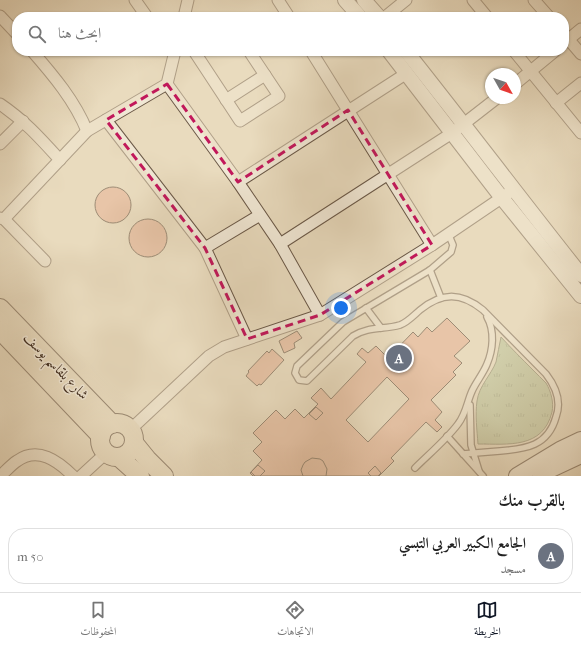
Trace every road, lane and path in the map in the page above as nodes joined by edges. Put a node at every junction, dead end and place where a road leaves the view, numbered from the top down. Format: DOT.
graph roads {
  1 [pos="135,0"];
  2 [pos="188,0"];
  3 [pos="278,0"];
  4 [pos="344,0"];
  5 [pos="364,0"];
  6 [pos="406,0"];
  7 [pos="473,0"];
  8 [pos="534,0"];
  9 [pos="143,12"];
  10 [pos="185,12"];
  11 [pos="286,12"];
  12 [pos="355,12"];
  13 [pos="374,12"];
  14 [pos="391,12"];
  15 [pos="483,12"];
  16 [pos="545,12"];
  17 [pos="0,16"];
  18 [pos="12,29"];
  19 [pos="581,29"];
  20 [pos="569,37"];
  21 [pos="569,42"];
  22 [pos="581,54"];
  23 [pos="37,56"];
  24 [pos="174,56"];
  25 [pos="197,56"];
  26 [pos="252,56"];
  27 [pos="314,56"];
  28 [pos="393,56"];
  29 [pos="410,56"];
  30 [pos="518,56"];
  31 [pos="549,56"];
  32 [pos="530,72"];
  33 [pos="407,73"];
  34 [pos="265,75"];
  35 [pos="521,79"];
  36 [pos="581,83"];
  37 [pos="167,84"];
  38 [pos="226,100"];
  39 [pos="556,103"];
  40 [pos="0,104"];
  41 [pos="489,104"];
  42 [pos="348,110"];
  43 [pos="106,120"];
  44 [pos="23,121"];
  45 [pos="463,124"];
  46 [pos="87,131"];
  47 [pos="452,132"];
  48 [pos="581,133"];
  49 [pos="0,144"];
  50 [pos="60,160"];
  51 [pos="388,175"];
  52 [pos="238,182"];
  53 [pos="507,194"];
  54 [pos="260,215"];
  55 [pos="2,219"];
  56 [pos="448,233"];
  57 [pos="280,244"];
  58 [pos="432,245"];
  59 [pos="205,248"];
  60 [pos="44,261"];
  61 [pos="430,270"];
  62 [pos="581,275"];
  63 [pos="581,296"];
  64 [pos="441,298"];
  65 [pos="0,308"];
  66 [pos="366,308"];
  67 [pos="483,310"];
  68 [pos="320,314"];
  69 [pos="381,328"];
  70 [pos="0,330"];
  71 [pos="247,339"];
  72 [pos="472,392"];
  73 [pos="106,430"];
  74 [pos="132,436"];
  75 [pos="447,436"];
  76 [pos="581,440"];
  77 [pos="472,453"];
  78 [pos="463,454"];
  79 [pos="113,455"];
  80 [pos="581,455"];
  81 [pos="415,468"];
  82 [pos="481,474"];
  83 [pos="0,476"];
  84 [pos="73,476"];
  85 [pos="81,476"];
  86 [pos="140,476"];
  87 [pos="164,476"];
  88 [pos="517,476"];
  89 [pos="541,476"];
  1 -- 9 [label="street"];
  2 -- 10 [label="street"];
  3 -- 11 [label="street"];
  4 -- 12 [label="street"];
  5 -- 13 [label="street"];
  6 -- 14 [label="street"];
  7 -- 15 [label="street"];
  8 -- 16 [label="street"];
  17 -- 18 [label="street"];
  19 -- 20 [label="street"];
  21 -- 22 [label="street"];
  23 -- 46 [label="street"];
  24 -- 37 [label="street"];
  25 -- 38 [label="street"];
  26 -- 34 [label="street"];
  27 -- 42 [label="street"];
  28 -- 33 [label="street"];
  29 -- 45 [label="street"];
  30 -- 32 [label="street"];
  31 -- 32 [label="street"];
  32 -- 35 [label="street"];
  32 -- 39 [label="street"];
  33 -- 42 [label="street"];
  33 -- 47 [label="street"];
  34 -- 38 [label="street"];
  34 -- 38 [label="street"];
  36 -- 39 [label="street"];
  37 -- 43 [label="street"];
  37 -- 52 [label="street"];
  39 -- 48 [label="street"];
  40 -- 44 [label="street"];
  41 -- 45 [label="street"];
  42 -- 51 [label="street"];
  42 -- 52 [label="street"];
  43 -- 46 [label="street"];
  43 -- 59 [label="street"];
  44 -- 49 [label="street"];
  44 -- 50 [label="street"];
  45 -- 47 [label="street"];
  45 -- 53 [label="street"];
  46 -- 50 [label="street"];
  47 -- 51 [label="street"];
  47 -- 53 [label="street"];
  50 -- 55 [label="street"];
  51 -- 57 [label="street"];
  51 -- 58 [label="street"];
  52 -- 54 [label="street"];
  53 -- 56 [label="street"];
  53 -- 62 [label="street"];
  53 -- 63 [label="street"];
  54 -- 57 [label="street"];
  54 -- 59 [label="street"];
  55 -- 60 [label="street"];
  56 -- 58 [label="street"];
  56 -- 61 [label="lane"];
  57 -- 68 [label="street"];
  58 -- 68 [label="street"];
  59 -- 71 [label="street"];
  61 -- 64 [label="lane"];
  61 -- 66 [label="lane"];
  64 -- 67 [label="lane"];
  64 -- 69 [label="lane"];
  65 -- 73 [label="main road, شارع بلقاسم يوسف"];
  66 -- 69 [label="lane"];
  66 -- 69 [label="lane"];
  67 -- 72 [label="lane"];
  67 -- 77 [label="lane"];
  68 -- 71 [label="street"];
  70 -- 73 [label="main road, شارع بلقاسم يوسف"];
  71 -- 74 [label="street"];
  72 -- 75 [label="lane"];
  72 -- 77 [label="lane"];
  73 -- 74 [label="main road"];
  73 -- 79 [label="main road"];
  74 -- 79 [label="main road"];
  74 -- 87 [label="main road"];
  75 -- 78 [label="lane"];
  75 -- 81 [label="lane"];
  76 -- 88 [label="main road"];
  77 -- 78 [label="lane"];
  77 -- 82 [label="lane"];
  78 -- 82 [label="lane"];
  79 -- 85 [label="street"];
  79 -- 86 [label="main road"];
  80 -- 89 [label="main road"];
  83 -- 84 [label="street"];
}
